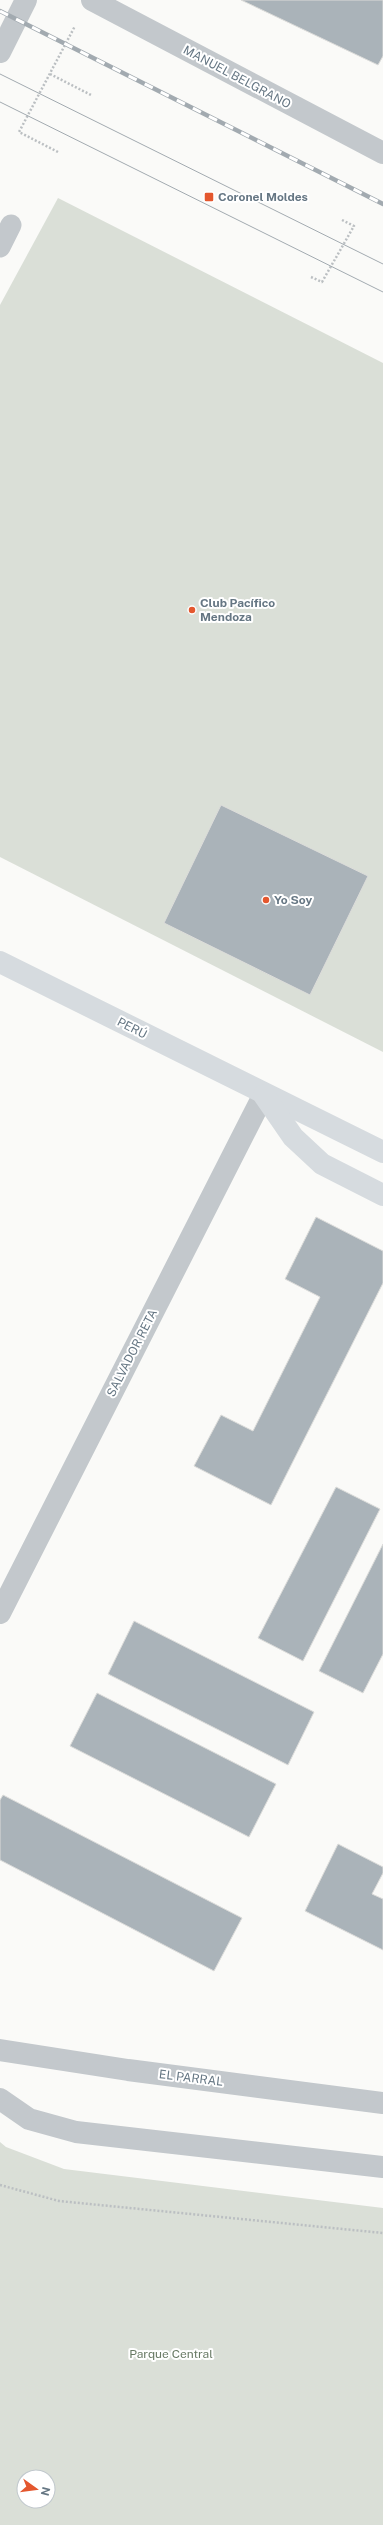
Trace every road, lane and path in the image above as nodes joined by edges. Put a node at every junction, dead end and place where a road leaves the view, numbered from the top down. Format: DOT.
graph roads {
  1 [pos="26,0"];
  2 [pos="92,0"];
  3 [pos="79,19"];
  4 [pos="0,52"];
  5 [pos="50,74"];
  6 [pos="91,95"];
  7 [pos="58,152"];
  8 [pos="383,153"];
  9 [pos="342,220"];
  10 [pos="11,225"];
  11 [pos="0,247"];
  12 [pos="310,277"];
  13 [pos="0,962"];
  14 [pos="264,1094"];
  15 [pos="383,1152"];
  16 [pos="383,1195"];
  17 [pos="0,1613"];
  18 [pos="0,2050"];
  19 [pos="0,2099"];
  20 [pos="383,2103"];
  21 [pos="383,2167"];
  22 [pos="0,2185"];
  23 [pos="383,2233"];
  1 -- 4 [label="street"];
  2 -- 8 [label="street, MANUEL BELGRANO"];
  3 -- 5 [label="path"];
  5 -- 6 [label="path"];
  5 -- 7 [label="path"];
  9 -- 12 [label="path"];
  10 -- 11 [label="lane"];
  13 -- 14 [label="main road, PERÚ"];
  14 -- 15 [label="main road, PERÚ"];
  14 -- 16 [label="main road, PERÚ"];
  14 -- 17 [label="street, SALVADOR RETA"];
  18 -- 20 [label="street, EL PARRAL"];
  19 -- 21 [label="street"];
  22 -- 23 [label="path"];
}
